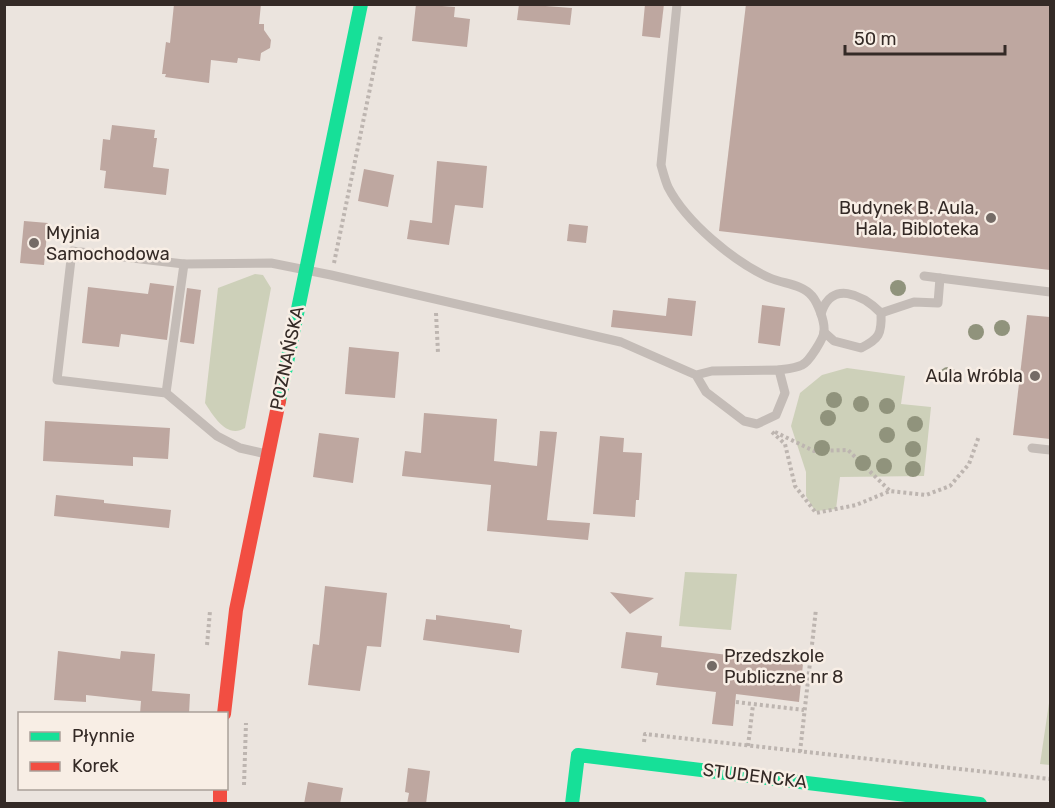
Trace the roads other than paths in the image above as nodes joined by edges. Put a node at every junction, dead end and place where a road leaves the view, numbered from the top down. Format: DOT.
graph roads {
  1 [pos="361,4"];
  2 [pos="677,4"];
  3 [pos="184,264"];
  4 [pos="306,270"];
  5 [pos="924,276"];
  6 [pos="940,278"];
  7 [pos="1050,292"];
  8 [pos="881,313"];
  9 [pos="821,314"];
  10 [pos="824,332"];
  11 [pos="779,370"];
  12 [pos="696,375"];
  13 [pos="166,393"];
  14 [pos="1032,448"];
  15 [pos="1050,450"];
  16 [pos="267,454"];
  17 [pos="224,712"];
  18 [pos="572,804"];
  19 [pos="980,804"];
  1 -- 4 [label="street, POZNAŃSKA"];
  2 -- 9 [label="lane"];
  3 -- 4 [label="lane"];
  3 -- 13 [label="lane"];
  3 -- 13 [label="lane"];
  4 -- 12 [label="lane"];
  4 -- 16 [label="street, POZNAŃSKA"];
  5 -- 6 [label="lane"];
  6 -- 7 [label="lane"];
  6 -- 8 [label="lane"];
  8 -- 9 [label="lane"];
  8 -- 10 [label="lane"];
  9 -- 10 [label="lane"];
  10 -- 11 [label="lane"];
  11 -- 12 [label="lane"];
  11 -- 12 [label="lane"];
  13 -- 16 [label="lane"];
  14 -- 15 [label="lane"];
  16 -- 17 [label="street, POZNAŃSKA"];
  18 -- 19 [label="street, STUDENCKA"];
}
